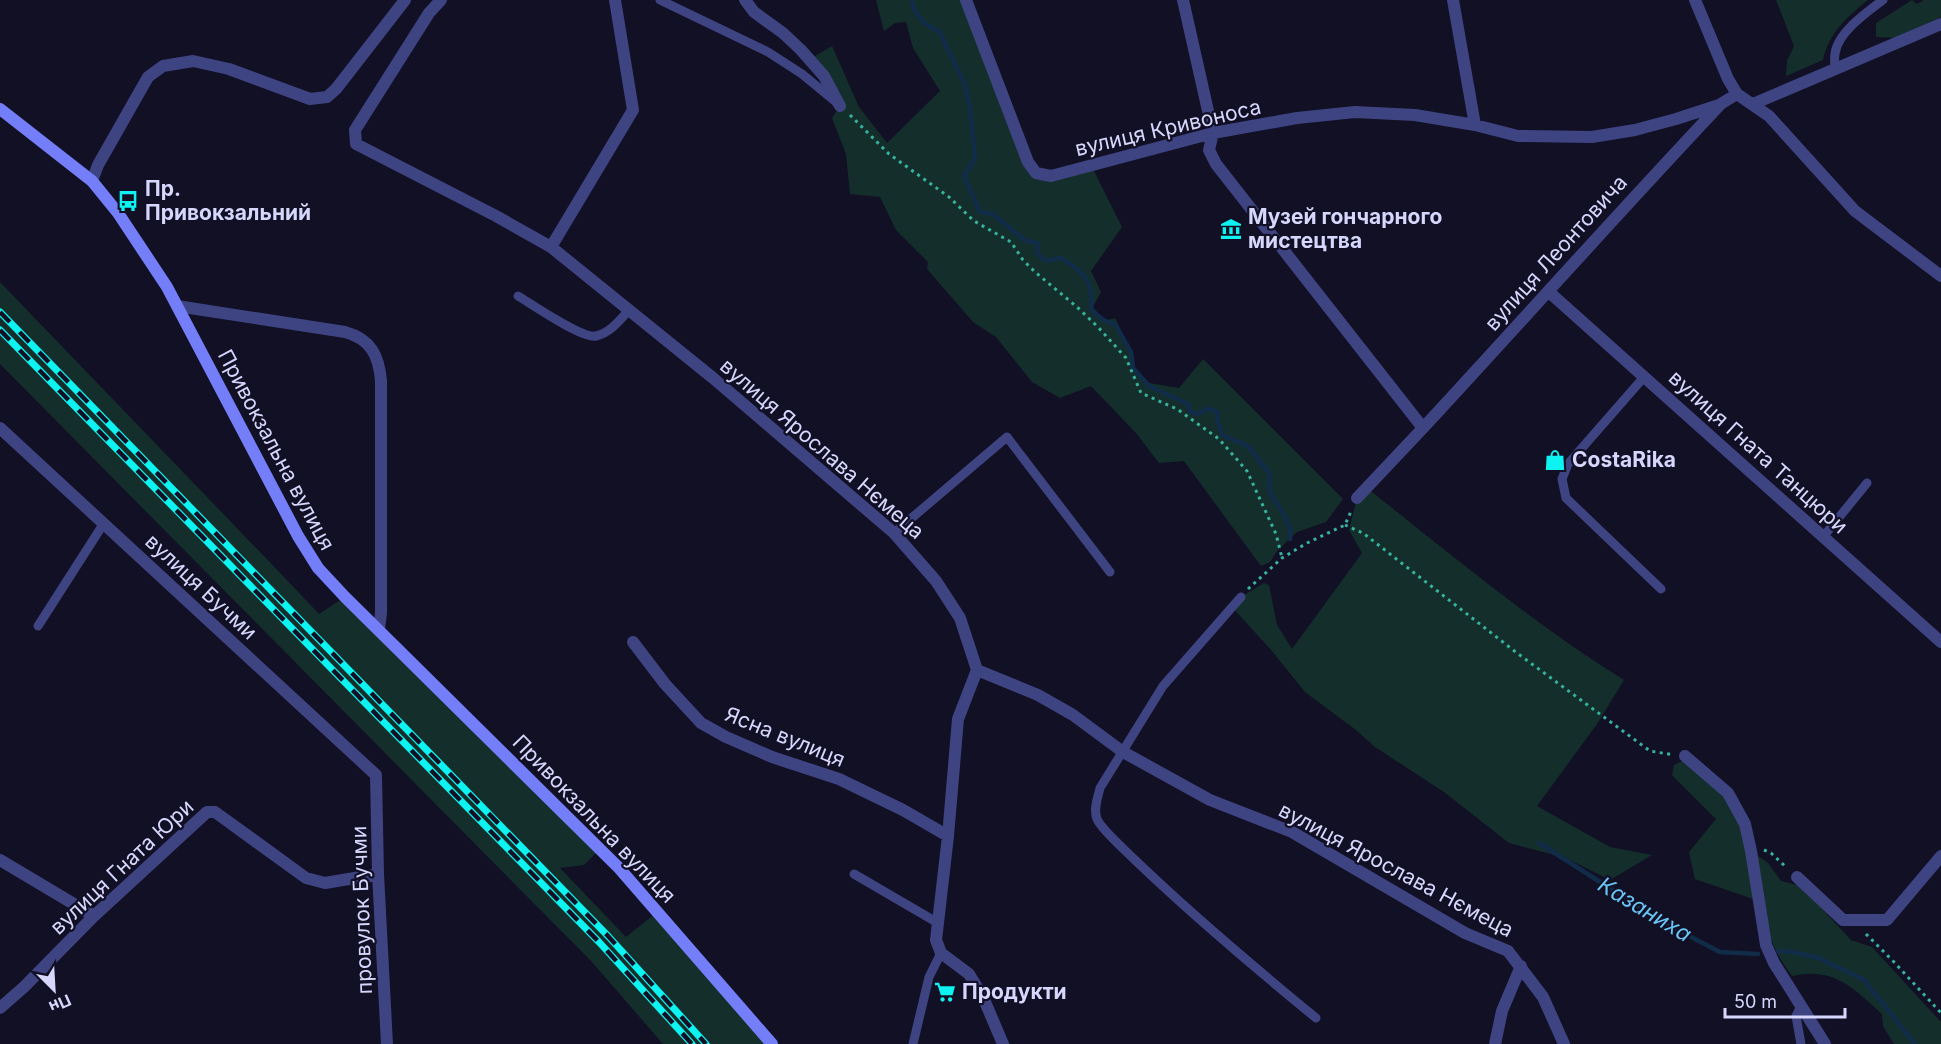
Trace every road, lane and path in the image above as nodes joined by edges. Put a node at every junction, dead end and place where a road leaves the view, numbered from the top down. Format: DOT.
graph roads {
  1 [pos="405,0"];
  2 [pos="441,0"];
  3 [pos="615,0"];
  4 [pos="660,0"];
  5 [pos="745,0"];
  6 [pos="966,0"];
  7 [pos="1183,0"];
  8 [pos="1453,0"];
  9 [pos="1695,0"];
  10 [pos="1883,0"];
  11 [pos="1941,24"];
  12 [pos="1835,69"];
  13 [pos="1737,93"];
  14 [pos="1753,104"];
  15 [pos="1719,105"];
  16 [pos="840,106"];
  17 [pos="0,109"];
  18 [pos="1474,125"];
  19 [pos="1213,133"];
  20 [pos="92,182"];
  21 [pos="551,247"];
  22 [pos="1941,276"];
  23 [pos="1550,292"];
  24 [pos="518,296"];
  25 [pos="177,306"];
  26 [pos="629,310"];
  27 [pos="1644,376"];
  28 [pos="0,428"];
  29 [pos="1423,428"];
  30 [pos="1867,483"];
  31 [pos="1357,498"];
  32 [pos="104,523"];
  33 [pos="1345,525"];
  34 [pos="894,533"];
  35 [pos="1823,537"];
  36 [pos="1282,558"];
  37 [pos="1110,572"];
  38 [pos="1661,589"];
  39 [pos="1241,597"];
  40 [pos="38,626"];
  41 [pos="379,629"];
  42 [pos="633,642"];
  43 [pos="1941,642"];
  44 [pos="977,670"];
  45 [pos="1123,752"];
  46 [pos="1685,756"];
  47 [pos="376,775"];
  48 [pos="948,836"];
  49 [pos="1749,842"];
  50 [pos="1941,856"];
  51 [pos="0,860"];
  52 [pos="378,874"];
  53 [pos="854,874"];
  54 [pos="1797,877"];
  55 [pos="94,916"];
  56 [pos="1856,920"];
  57 [pos="938,923"];
  58 [pos="941,953"];
  59 [pos="1521,966"];
  60 [pos="1801,1006"];
  61 [pos="0,1008"];
  62 [pos="1941,1013"];
  63 [pos="1316,1018"];
  64 [pos="387,1044"];
  65 [pos="772,1044"];
  66 [pos="914,1044"];
  67 [pos="1003,1044"];
  68 [pos="1495,1044"];
  69 [pos="1564,1044"];
  70 [pos="1801,1044"];
  71 [pos="1825,1044"];
  1 -- 20 [label="street"];
  2 -- 21 [label="street, вулиця Ярослава Нємеца"];
  3 -- 21 [label="street"];
  4 -- 16 [label="lane"];
  5 -- 16 [label="street"];
  6 -- 19 [label="street, вулиця Кривоноса"];
  7 -- 19 [label="street"];
  8 -- 18 [label="street"];
  9 -- 13 [label="street"];
  10 -- 12 [label="lane"];
  11 -- 12 [label="street"];
  12 -- 14 [label="street"];
  13 -- 14 [label="street"];
  13 -- 15 [label="street, вулиця Кривоноса"];
  14 -- 22 [label="street"];
  15 -- 18 [label="street, вулиця Кривоноса"];
  15 -- 23 [label="street, вулиця Леонтовича"];
  16 -- 36 [label="path"];
  17 -- 20 [label="street, Привокзальна вулиця"];
  18 -- 19 [label="street, вулиця Кривоноса"];
  19 -- 29 [label="street"];
  20 -- 25 [label="street, Привокзальна вулиця"];
  21 -- 26 [label="street, вулиця Ярослава Нємеца"];
  23 -- 27 [label="street, вулиця Гната Танцюри"];
  23 -- 29 [label="street, вулиця Леонтовича"];
  24 -- 26 [label="lane"];
  25 -- 41 [label="street, Привокзальна вулиця"];
  25 -- 41 [label="street, Привокзальна вулиця"];
  26 -- 34 [label="street, вулиця Ярослава Нємеца"];
  27 -- 35 [label="street, вулиця Гната Танцюри"];
  27 -- 38 [label="lane"];
  28 -- 32 [label="street, вулиця Бучми"];
  29 -- 31 [label="street, вулиця Леонтовича"];
  30 -- 35 [label="lane"];
  31 -- 33 [label="path"];
  32 -- 40 [label="lane"];
  32 -- 47 [label="street, вулиця Бучми"];
  33 -- 36 [label="path"];
  33 -- 46 [label="path"];
  34 -- 37 [label="lane"];
  34 -- 44 [label="street, вулиця Ярослава Нємеца"];
  35 -- 43 [label="street, вулиця Гната Танцюри"];
  36 -- 39 [label="path"];
  39 -- 45 [label="lane"];
  41 -- 65 [label="street, Привокзальна вулиця"];
  42 -- 48 [label="street, Ясна вулиця"];
  44 -- 45 [label="street, вулиця Ярослава Нємеца"];
  44 -- 48 [label="street"];
  45 -- 59 [label="street, вулиця Ярослава Нємеца"];
  45 -- 63 [label="lane"];
  46 -- 49 [label="street"];
  47 -- 52 [label="street, провулок Бучми"];
  48 -- 57 [label="street"];
  49 -- 54 [label="path"];
  49 -- 60 [label="street"];
  50 -- 56 [label="street"];
  51 -- 55 [label="street"];
  52 -- 55 [label="street, вулиця Гната Юри"];
  52 -- 64 [label="street, провулок Бучми"];
  53 -- 57 [label="lane"];
  54 -- 56 [label="street"];
  55 -- 61 [label="street, вулиця Гната Юри"];
  56 -- 62 [label="path"];
  57 -- 58 [label="street"];
  58 -- 66 [label="lane"];
  58 -- 67 [label="street"];
  59 -- 68 [label="street"];
  59 -- 69 [label="street, вулиця Ярослава Нємеца"];
  60 -- 70 [label="lane"];
  60 -- 71 [label="street"];
}
